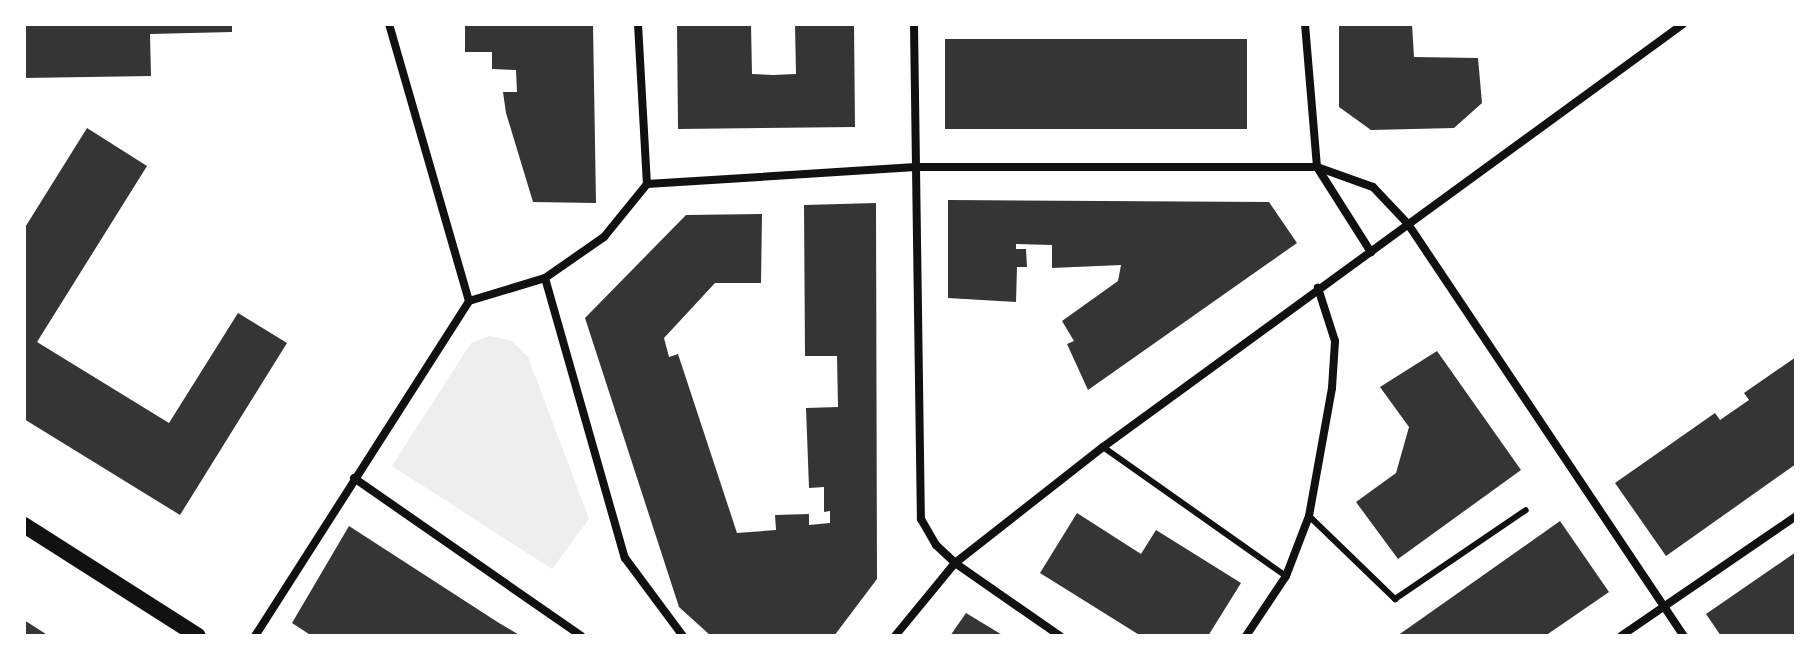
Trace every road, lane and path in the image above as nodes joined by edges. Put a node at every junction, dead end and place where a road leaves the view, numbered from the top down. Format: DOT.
graph roads {
  1 [pos="389,24"];
  2 [pos="638,24"];
  3 [pos="914,24"];
  4 [pos="1305,24"];
  5 [pos="1683,24"];
  6 [pos="915,167"];
  7 [pos="1317,167"];
  8 [pos="647,184"];
  9 [pos="1408,224"];
  10 [pos="1371,252"];
  11 [pos="545,278"];
  12 [pos="1318,288"];
  13 [pos="469,301"];
  14 [pos="1103,447"];
  15 [pos="354,478"];
  16 [pos="1526,510"];
  17 [pos="1309,516"];
  18 [pos="1796,516"];
  19 [pos="24,525"];
  20 [pos="955,563"];
  21 [pos="1286,576"];
  22 [pos="1663,606"];
  23 [pos="198,636"];
  24 [pos="255,636"];
  25 [pos="581,636"];
  26 [pos="683,636"];
  27 [pos="895,636"];
  28 [pos="1060,636"];
  29 [pos="1246,636"];
  30 [pos="1621,636"];
  31 [pos="1684,636"];
  1 -- 13 [label="street"];
  2 -- 8 [label="street"];
  3 -- 6 [label="street"];
  4 -- 7 [label="street"];
  5 -- 9 [label="street"];
  6 -- 7 [label="street"];
  6 -- 8 [label="street"];
  6 -- 20 [label="street"];
  7 -- 9 [label="street"];
  7 -- 10 [label="street"];
  8 -- 11 [label="street"];
  9 -- 10 [label="street"];
  9 -- 22 [label="street"];
  10 -- 12 [label="street"];
  11 -- 13 [label="street"];
  11 -- 26 [label="street"];
  12 -- 14 [label="street"];
  12 -- 17 [label="street"];
  13 -- 15 [label="street"];
  14 -- 20 [label="street"];
  14 -- 21 [label="lane"];
  15 -- 24 [label="street"];
  15 -- 25 [label="street"];
  16 -- 17 [label="lane"];
  17 -- 21 [label="street"];
  18 -- 22 [label="street"];
  19 -- 23 [label="main road"];
  20 -- 27 [label="street"];
  20 -- 28 [label="street"];
  21 -- 29 [label="street"];
  22 -- 30 [label="street"];
  22 -- 31 [label="street"];
}
